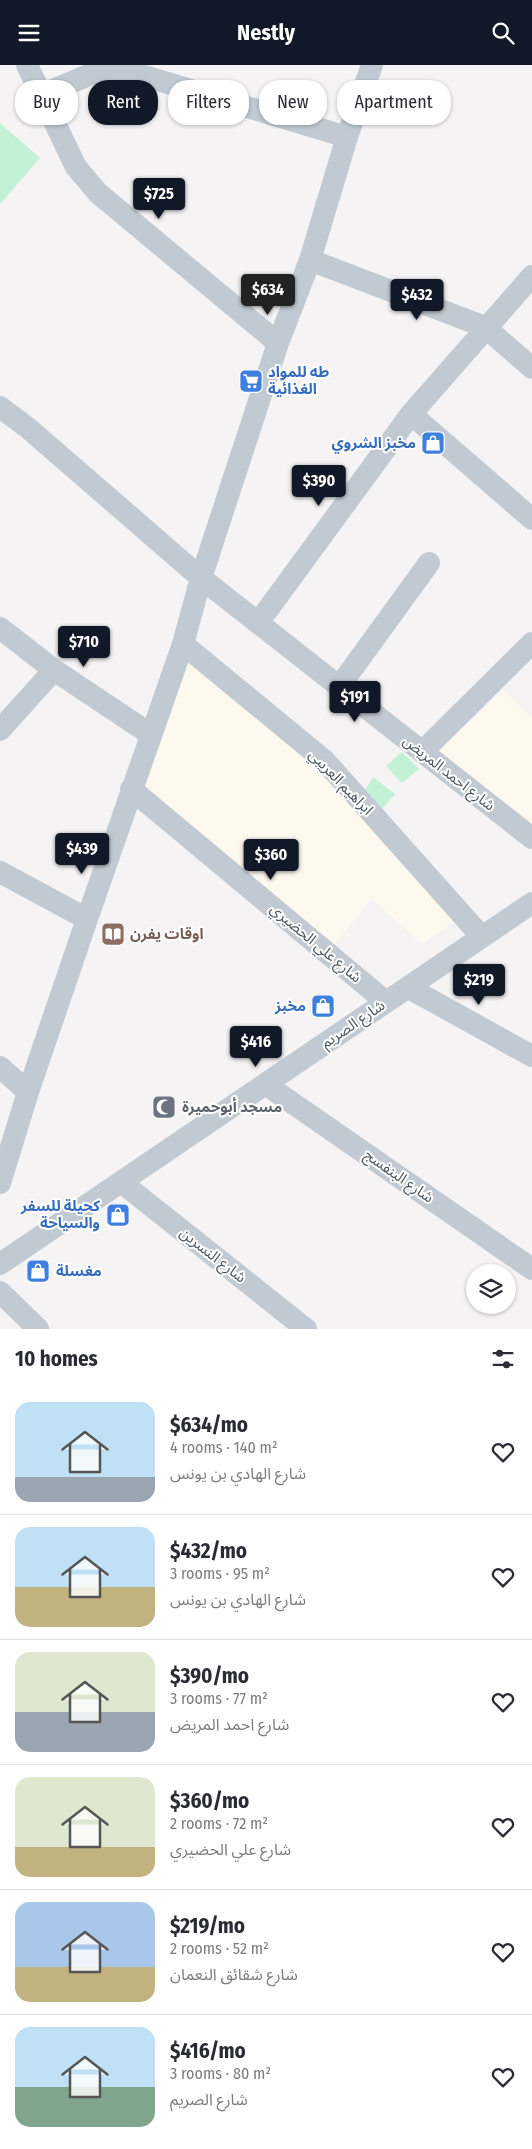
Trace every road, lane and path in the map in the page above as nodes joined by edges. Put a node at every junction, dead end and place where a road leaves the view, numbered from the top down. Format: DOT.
graph roads {
  1 [pos="27,65"];
  2 [pos="372,65"];
  3 [pos="34,80"];
  4 [pos="77,80"];
  5 [pos="56,125"];
  6 [pos="347,137"];
  7 [pos="310,259"];
  8 [pos="532,276"];
  9 [pos="485,327"];
  10 [pos="278,343"];
  11 [pos="532,368"];
  12 [pos="0,407"];
  13 [pos="411,414"];
  14 [pos="532,519"];
  15 [pos="429,563"];
  16 [pos="201,578"];
  17 [pos="258,623"];
  18 [pos="0,627"];
  19 [pos="532,643"];
  20 [pos="183,644"];
  21 [pos="54,670"];
  22 [pos="339,687"];
  23 [pos="0,730"];
  24 [pos="150,734"];
  25 [pos="422,752"];
  26 [pos="131,789"];
  27 [pos="532,838"];
  28 [pos="0,872"];
  29 [pos="532,903"];
  30 [pos="87,919"];
  31 [pos="482,937"];
  32 [pos="409,988"];
  33 [pos="386,1001"];
  34 [pos="532,1056"];
  35 [pos="0,1067"];
  36 [pos="265,1084"];
  37 [pos="28,1092"];
  38 [pos="121,1182"];
  39 [pos="0,1183"];
  40 [pos="0,1264"];
  41 [pos="532,1269"];
  42 [pos="0,1292"];
  43 [pos="38,1329"];
  44 [pos="306,1329"];
  1 -- 3 [label="street"];
  2 -- 6 [label="street"];
  4 -- 6 [label="street"];
  5 -- 10 [label="street"];
  6 -- 7 [label="street"];
  7 -- 9 [label="street"];
  7 -- 10 [label="street"];
  8 -- 9 [label="street"];
  9 -- 11 [label="street"];
  9 -- 13 [label="street"];
  10 -- 16 [label="street"];
  12 -- 16 [label="street, شارع احمد المريض"];
  13 -- 14 [label="street"];
  13 -- 17 [label="street"];
  15 -- 22 [label="street"];
  16 -- 17 [label="street, شارع احمد المريض"];
  16 -- 20 [label="street"];
  17 -- 22 [label="street, شارع احمد المريض"];
  18 -- 21 [label="street"];
  19 -- 25 [label="street"];
  20 -- 24 [label="street"];
  20 -- 31 [label="street, ابراهيم العريبي"];
  21 -- 23 [label="street"];
  21 -- 24 [label="street"];
  22 -- 25 [label="street, شارع احمد المريض"];
  24 -- 26 [label="street"];
  25 -- 27 [label="street, شارع احمد المريض"];
  26 -- 30 [label="street"];
  26 -- 33 [label="street, شارع علي الحضيري"];
  28 -- 30 [label="street"];
  29 -- 31 [label="street, شارع الصريم"];
  30 -- 37 [label="street"];
  31 -- 32 [label="street, شارع الصريم"];
  32 -- 33 [label="street, شارع الصريم"];
  32 -- 34 [label="street"];
  33 -- 36 [label="street, شارع الصريم"];
  35 -- 37 [label="street"];
  36 -- 38 [label="street, شارع الصريم"];
  36 -- 41 [label="street, شارع البنفسج"];
  37 -- 39 [label="street"];
  38 -- 40 [label="street, شارع الصريم"];
  38 -- 44 [label="street, شارع النسرين"];
  42 -- 43 [label="street"];
}
